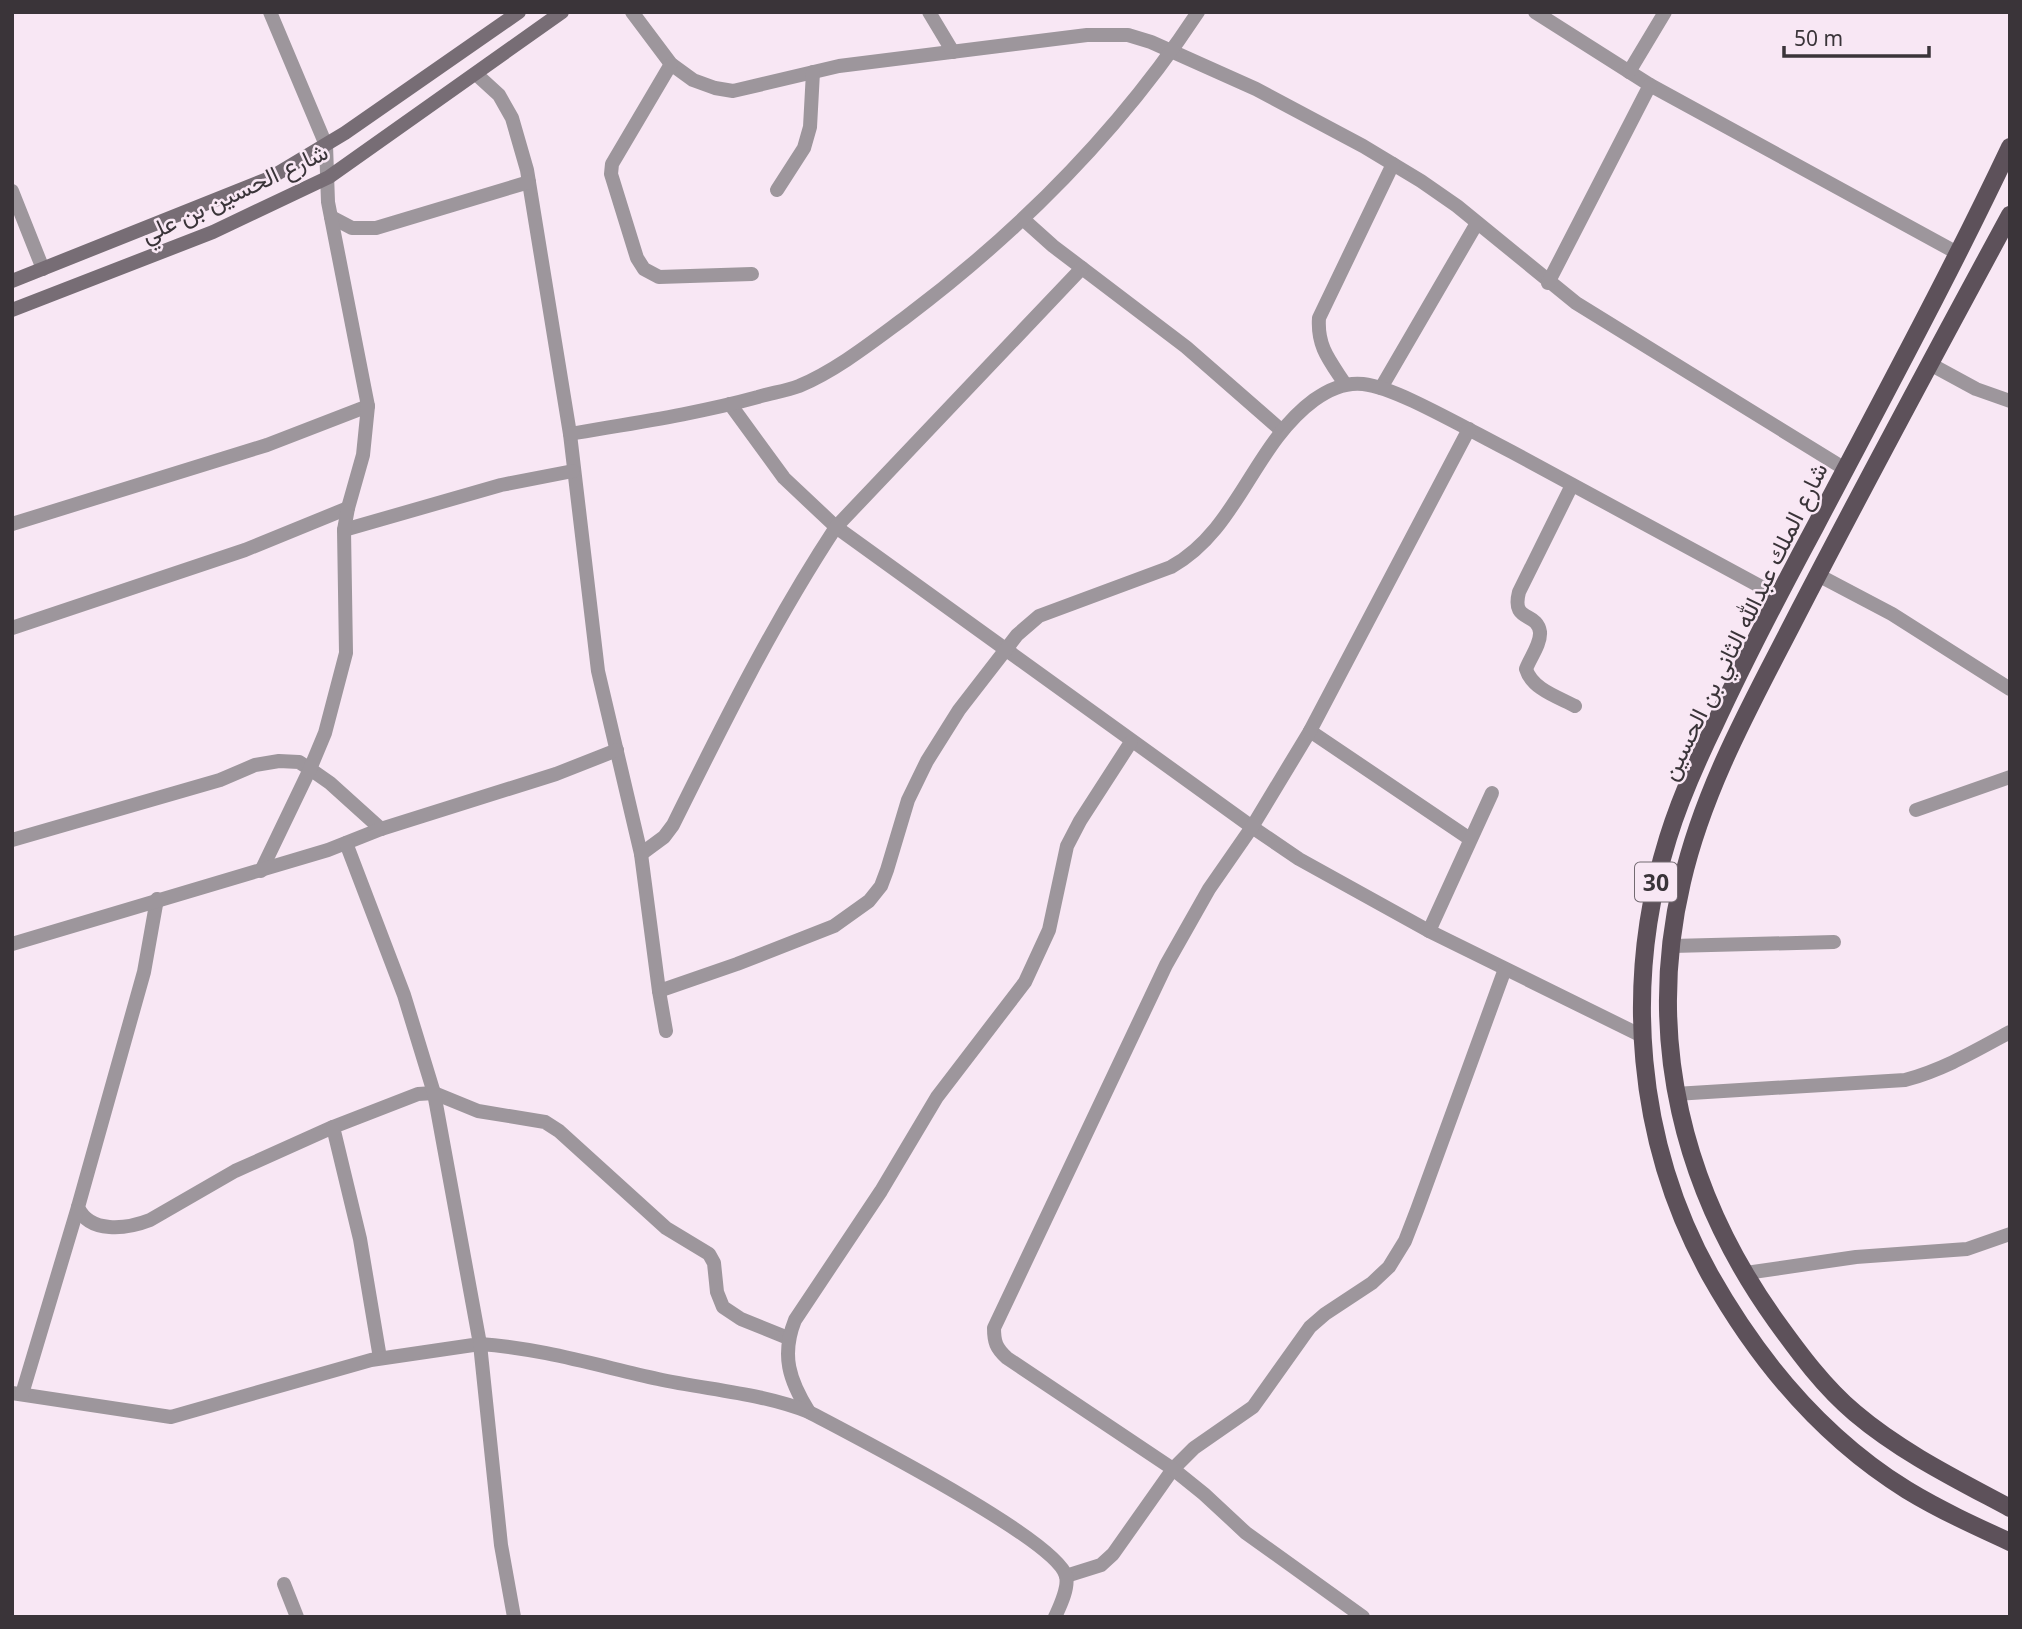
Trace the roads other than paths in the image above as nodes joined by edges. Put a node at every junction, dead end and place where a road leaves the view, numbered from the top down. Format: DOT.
graph roads {
  1 [pos="270,12"];
  2 [pos="562,12"];
  3 [pos="632,12"];
  4 [pos="929,12"];
  5 [pos="1198,12"];
  6 [pos="1535,12"];
  7 [pos="1665,12"];
  8 [pos="511,15"];
  9 [pos="953,52"];
  10 [pos="1172,52"];
  11 [pos="671,64"];
  12 [pos="813,72"];
  13 [pos="1629,72"];
  14 [pos="476,74"];
  15 [pos="1650,85"];
  16 [pos="326,145"];
  17 [pos="2010,147"];
  18 [pos="1393,164"];
  19 [pos="329,177"];
  20 [pos="529,182"];
  21 [pos="777,190"];
  22 [pos="12,191"];
  23 [pos="2010,215"];
  24 [pos="331,216"];
  25 [pos="1024,220"];
  26 [pos="1477,223"];
  27 [pos="1959,254"];
  28 [pos="1082,268"];
  29 [pos="43,269"];
  30 [pos="752,274"];
  31 [pos="12,281"];
  32 [pos="1548,283"];
  33 [pos="12,310"];
  34 [pos="1930,364"];
  35 [pos="1346,384"];
  36 [pos="1381,388"];
  37 [pos="2010,401"];
  38 [pos="730,404"];
  39 [pos="369,406"];
  40 [pos="1469,429"];
  41 [pos="1281,430"];
  42 [pos="570,435"];
  43 [pos="1845,469"];
  44 [pos="573,471"];
  45 [pos="1572,485"];
  46 [pos="348,508"];
  47 [pos="12,524"];
  48 [pos="835,527"];
  49 [pos="344,530"];
  50 [pos="1818,575"];
  51 [pos="1778,596"];
  52 [pos="12,628"];
  53 [pos="1005,650"];
  54 [pos="1744,665"];
  55 [pos="1766,676"];
  56 [pos="2010,689"];
  57 [pos="1575,706"];
  58 [pos="1310,730"];
  59 [pos="1131,741"];
  60 [pos="617,750"];
  61 [pos="310,769"];
  62 [pos="2010,777"];
  63 [pos="1492,793"];
  64 [pos="1916,810"];
  65 [pos="1252,827"];
  66 [pos="381,829"];
  67 [pos="1470,839"];
  68 [pos="12,840"];
  69 [pos="346,843"];
  70 [pos="641,853"];
  71 [pos="261,871"];
  72 [pos="157,899"];
  73 [pos="1429,931"];
  74 [pos="1834,942"];
  75 [pos="12,944"];
  76 [pos="1672,946"];
  77 [pos="1505,969"];
  78 [pos="659,991"];
  79 [pos="666,1031"];
  80 [pos="2010,1032"];
  81 [pos="1642,1036"];
  82 [pos="434,1093"];
  83 [pos="1675,1094"];
  84 [pos="333,1127"];
  85 [pos="78,1207"];
  86 [pos="2010,1234"];
  87 [pos="1745,1273"];
  88 [pos="788,1338"];
  89 [pos="480,1344"];
  90 [pos="380,1358"];
  91 [pos="17,1393"];
  92 [pos="809,1412"];
  93 [pos="1173,1469"];
  94 [pos="2010,1508"];
  95 [pos="2010,1542"];
  96 [pos="1066,1576"];
  97 [pos="285,1584"];
  98 [pos="297,1617"];
  99 [pos="514,1617"];
  100 [pos="1055,1617"];
  101 [pos="1363,1617"];
  1 -- 16 [label="street"];
  2 -- 14 [label="street, شارع الحسين بن علي"];
  3 -- 11 [label="street"];
  4 -- 9 [label="street"];
  5 -- 10 [label="street"];
  6 -- 13 [label="street"];
  7 -- 13 [label="street"];
  8 -- 16 [label="street, شارع الحسين بن علي"];
  9 -- 10 [label="street"];
  9 -- 12 [label="street"];
  10 -- 18 [label="street"];
  10 -- 25 [label="street"];
  11 -- 12 [label="street"];
  11 -- 30 [label="street"];
  12 -- 21 [label="street"];
  13 -- 15 [label="street"];
  14 -- 19 [label="street, شارع الحسين بن علي"];
  14 -- 20 [label="street"];
  15 -- 27 [label="street"];
  15 -- 32 [label="street"];
  16 -- 19 [label="street"];
  16 -- 29 [label="street, شارع الحسين بن علي"];
  17 -- 27 [label="main road, شارع الملك عبدالله الثاني بن الحسين / 30"];
  18 -- 26 [label="street"];
  18 -- 35 [label="street"];
  19 -- 24 [label="street"];
  19 -- 33 [label="street, شارع الحسين بن علي"];
  20 -- 24 [label="street"];
  20 -- 42 [label="street"];
  22 -- 29 [label="street"];
  23 -- 34 [label="main road, شارع الملك عبدالله الثاني بن الحسين / 30"];
  24 -- 39 [label="street"];
  25 -- 28 [label="street"];
  25 -- 38 [label="street"];
  26 -- 32 [label="street"];
  26 -- 36 [label="street"];
  27 -- 43 [label="main road, شارع الملك عبدالله الثاني بن الحسين / 30"];
  28 -- 41 [label="street"];
  28 -- 48 [label="street"];
  29 -- 31 [label="street, شارع الحسين بن علي"];
  32 -- 43 [label="street"];
  34 -- 37 [label="street"];
  34 -- 50 [label="main road, شارع الملك عبدالله الثاني بن الحسين / 30"];
  35 -- 36 [label="street"];
  35 -- 41 [label="street"];
  36 -- 40 [label="street"];
  38 -- 42 [label="street"];
  38 -- 48 [label="street"];
  39 -- 46 [label="street"];
  39 -- 47 [label="street"];
  40 -- 45 [label="street"];
  40 -- 58 [label="street"];
  41 -- 53 [label="street"];
  42 -- 44 [label="street"];
  43 -- 51 [label="main road, شارع الملك عبدالله الثاني بن الحسين / 30"];
  44 -- 49 [label="street"];
  44 -- 60 [label="street"];
  45 -- 51 [label="street"];
  45 -- 57 [label="street"];
  46 -- 49 [label="street"];
  46 -- 52 [label="street"];
  48 -- 53 [label="street"];
  48 -- 70 [label="street"];
  49 -- 61 [label="street"];
  50 -- 55 [label="main road, شارع الملك عبدالله الثاني بن الحسين / 30"];
  50 -- 56 [label="street"];
  51 -- 54 [label="main road, شارع الملك عبدالله الثاني بن الحسين / 30"];
  53 -- 59 [label="street"];
  53 -- 78 [label="street"];
  54 -- 55 [label="main road"];
  54 -- 81 [label="main road, شارع الملك عبدالله الثاني بن الحسين / 30"];
  55 -- 76 [label="main road, شارع الملك عبدالله الثاني بن الحسين / 30"];
  58 -- 65 [label="street"];
  58 -- 67 [label="street"];
  59 -- 65 [label="street"];
  59 -- 88 [label="street"];
  60 -- 66 [label="street"];
  60 -- 70 [label="street"];
  61 -- 66 [label="street"];
  61 -- 68 [label="street"];
  61 -- 71 [label="street"];
  62 -- 64 [label="street"];
  63 -- 67 [label="street"];
  65 -- 73 [label="street"];
  65 -- 93 [label="street"];
  66 -- 69 [label="street"];
  67 -- 73 [label="street"];
  69 -- 71 [label="street"];
  69 -- 82 [label="street"];
  70 -- 78 [label="street"];
  71 -- 72 [label="street"];
  72 -- 75 [label="street"];
  72 -- 85 [label="street"];
  73 -- 77 [label="street"];
  74 -- 76 [label="street"];
  76 -- 83 [label="main road, شارع الملك عبدالله الثاني بن الحسين / 30"];
  77 -- 81 [label="street"];
  77 -- 93 [label="street"];
  78 -- 79 [label="street"];
  80 -- 83 [label="street"];
  81 -- 95 [label="main road, شارع الملك عبدالله الثاني بن الحسين / 30"];
  82 -- 84 [label="street"];
  82 -- 88 [label="street"];
  82 -- 89 [label="street"];
  83 -- 87 [label="main road, شارع الملك عبدالله الثاني بن الحسين / 30"];
  84 -- 85 [label="street"];
  84 -- 90 [label="street"];
  85 -- 91 [label="street"];
  86 -- 87 [label="street"];
  87 -- 94 [label="main road, شارع الملك عبدالله الثاني بن الحسين / 30"];
  88 -- 92 [label="street"];
  89 -- 90 [label="street"];
  89 -- 92 [label="street"];
  89 -- 99 [label="street"];
  90 -- 91 [label="street"];
  92 -- 96 [label="street"];
  93 -- 96 [label="street"];
  93 -- 101 [label="street"];
  96 -- 100 [label="street"];
  97 -- 98 [label="street"];
}
